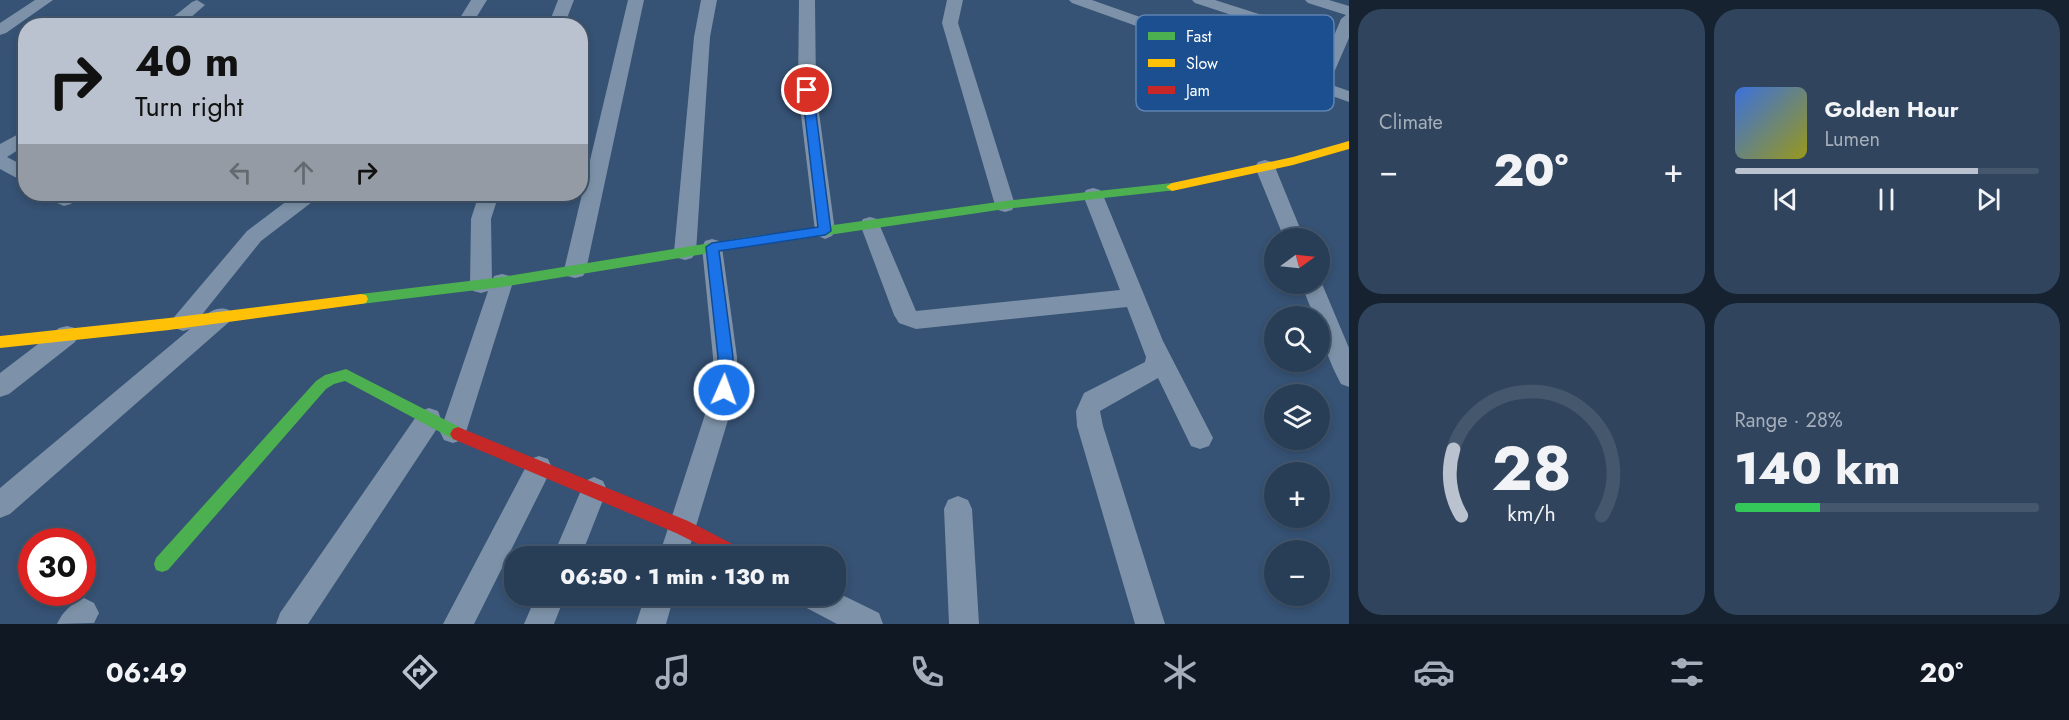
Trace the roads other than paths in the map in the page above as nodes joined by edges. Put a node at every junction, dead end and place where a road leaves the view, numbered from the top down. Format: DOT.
graph roads {
  1 [pos="45,0"];
  2 [pos="479,0"];
  3 [pos="566,0"];
  4 [pos="636,0"];
  5 [pos="709,0"];
  6 [pos="807,0"];
  7 [pos="954,0"];
  8 [pos="1077,0"];
  9 [pos="1200,0"];
  10 [pos="1313,0"];
  11 [pos="197,5"];
  12 [pos="1349,11"];
  13 [pos="1246,15"];
  14 [pos="180,18"];
  15 [pos="468,18"];
  16 [pos="559,18"];
  17 [pos="1349,18"];
  18 [pos="1136,21"];
  19 [pos="0,30"];
  20 [pos="1334,44"];
  21 [pos="1338,45"];
  22 [pos="1334,54"];
  23 [pos="1334,91"];
  24 [pos="1349,97"];
  25 [pos="18,141"];
  26 [pos="1348,146"];
  27 [pos="0,153"];
  28 [pos="0,161"];
  29 [pos="1265,167"];
  30 [pos="18,171"];
  31 [pos="1093,195"];
  32 [pos="300,201"];
  33 [pos="487,201"];
  34 [pos="1005,205"];
  35 [pos="870,224"];
  36 [pos="1290,228"];
  37 [pos="825,231"];
  38 [pos="712,247"];
  39 [pos="686,252"];
  40 [pos="575,270"];
  41 [pos="492,284"];
  42 [pos="1316,294"];
  43 [pos="1135,297"];
  44 [pos="221,316"];
  45 [pos="183,322"];
  46 [pos="68,335"];
  47 [pos="0,342"];
  48 [pos="1156,348"];
  49 [pos="1349,377"];
  50 [pos="0,387"];
  51 [pos="441,425"];
  52 [pos="1200,438"];
  53 [pos="539,468"];
  54 [pos="594,490"];
  55 [pos="0,506"];
  56 [pos="958,509"];
  57 [pos="682,528"];
  58 [pos="571,546"];
  59 [pos="676,546"];
  60 [pos="718,546"];
  61 [pos="162,564"];
  62 [pos="547,606"];
  63 [pos="657,606"];
  64 [pos="830,606"];
  65 [pos="858,622"];
  66 [pos="291,624"];
  67 [pos="458,624"];
  68 [pos="539,624"];
  69 [pos="651,624"];
  70 [pos="964,624"];
  71 [pos="1150,624"];
  1 -- 19 [label="street"];
  2 -- 15 [label="street"];
  3 -- 16 [label="street"];
  4 -- 40 [label="street"];
  5 -- 39 [label="street"];
  6 -- 37 [label="street"];
  7 -- 34 [label="street"];
  8 -- 18 [label="street"];
  9 -- 13 [label="street"];
  10 -- 12 [label="street"];
  11 -- 14 [label="street"];
  17 -- 21 [label="street"];
  20 -- 21 [label="street"];
  21 -- 22 [label="street"];
  23 -- 24 [label="street"];
  25 -- 27 [label="street"];
  26 -- 29 [label="street"];
  28 -- 30 [label="street"];
  29 -- 31 [label="street"];
  29 -- 36 [label="street"];
  31 -- 34 [label="street"];
  31 -- 43 [label="street"];
  32 -- 45 [label="street"];
  33 -- 41 [label="street"];
  34 -- 35 [label="street"];
  35 -- 37 [label="street"];
  35 -- 43 [label="street"];
  37 -- 38 [label="street"];
  38 -- 39 [label="street"];
  38 -- 57 [label="street"];
  39 -- 40 [label="street"];
  40 -- 41 [label="street"];
  41 -- 44 [label="street"];
  41 -- 51 [label="street"];
  42 -- 49 [label="street"];
  43 -- 48 [label="street"];
  44 -- 45 [label="street"];
  44 -- 55 [label="street"];
  45 -- 46 [label="street"];
  46 -- 47 [label="street"];
  46 -- 50 [label="street"];
  48 -- 52 [label="street"];
  48 -- 71 [label="street"];
  51 -- 53 [label="street"];
  51 -- 61 [label="street"];
  51 -- 66 [label="street"];
  53 -- 54 [label="street"];
  53 -- 67 [label="street"];
  54 -- 57 [label="street"];
  54 -- 58 [label="street"];
  56 -- 70 [label="street"];
  57 -- 59 [label="street"];
  57 -- 60 [label="street"];
  62 -- 68 [label="street"];
  63 -- 69 [label="street"];
  64 -- 65 [label="street"];
}
